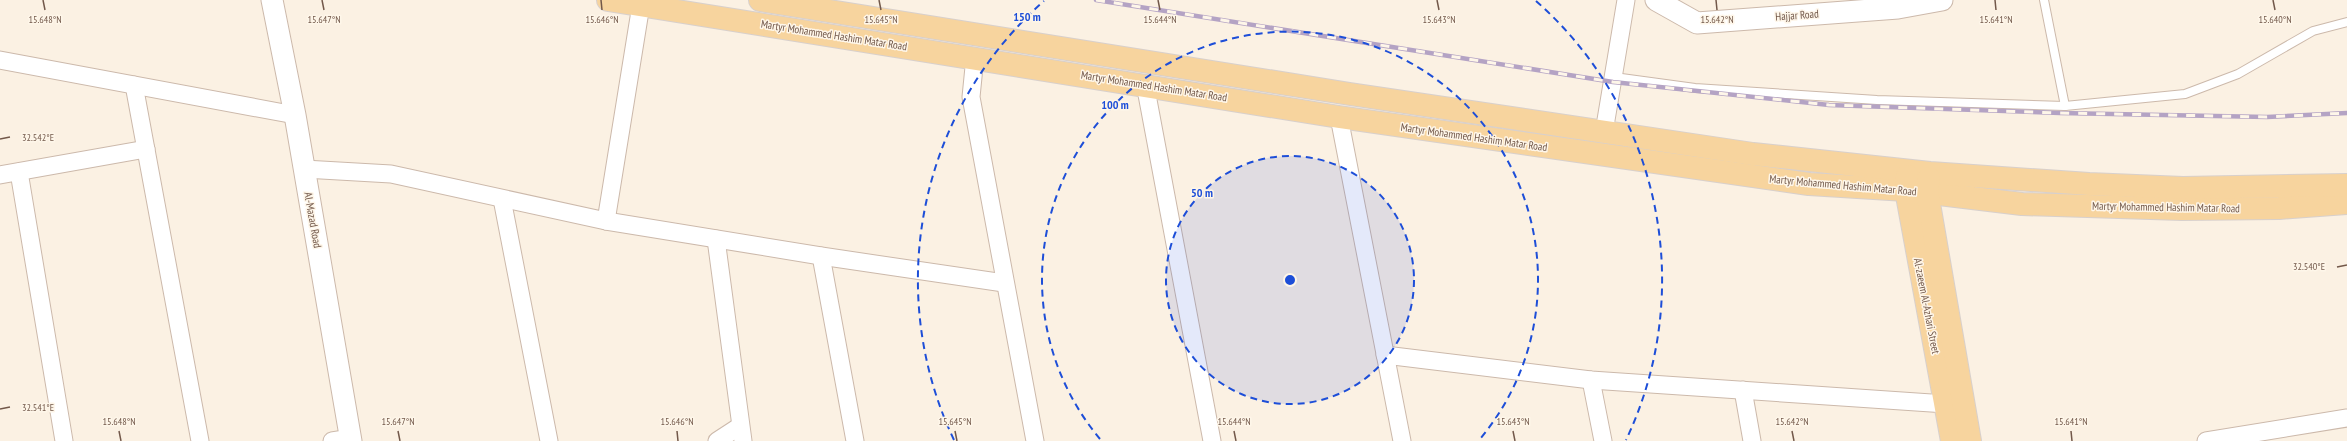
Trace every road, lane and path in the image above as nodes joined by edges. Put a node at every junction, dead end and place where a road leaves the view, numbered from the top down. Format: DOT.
graph roads {
  1 [pos="272,0"];
  2 [pos="608,0"];
  3 [pos="760,0"];
  4 [pos="1626,0"];
  5 [pos="1657,0"];
  6 [pos="1942,0"];
  7 [pos="2044,0"];
  8 [pos="641,5"];
  9 [pos="2347,22"];
  10 [pos="975,58"];
  11 [pos="0,60"];
  12 [pos="1614,77"];
  13 [pos="1145,84"];
  14 [pos="134,85"];
  15 [pos="2065,106"];
  16 [pos="295,115"];
  17 [pos="1338,117"];
  18 [pos="1604,132"];
  19 [pos="146,150"];
  20 [pos="304,169"];
  21 [pos="19,172"];
  22 [pos="0,175"];
  23 [pos="1918,181"];
  24 [pos="2347,185"];
  25 [pos="502,199"];
  26 [pos="2347,203"];
  27 [pos="606,220"];
  28 [pos="716,239"];
  29 [pos="821,256"];
  30 [pos="1004,283"];
  31 [pos="1385,355"];
  32 [pos="1591,380"];
  33 [pos="1743,390"];
  34 [pos="1946,404"];
  35 [pos="2347,418"];
  36 [pos="742,433"];
  37 [pos="345,440"];
  38 [pos="64,441"];
  39 [pos="200,441"];
  40 [pos="548,441"];
  41 [pos="717,441"];
  42 [pos="854,441"];
  43 [pos="1035,441"];
  44 [pos="1212,441"];
  45 [pos="1402,441"];
  46 [pos="1603,441"];
  47 [pos="1752,441"];
  48 [pos="1952,441"];
  49 [pos="1970,441"];
  50 [pos="2206,441"];
  1 -- 16 [label="street, Al-Mazad Road"];
  2 -- 8 [label="main road, Martyr Mohammed Hashim Matar Road"];
  3 -- 18 [label="main road, Martyr Mohammed Hashim Matar Road"];
  4 -- 12 [label="street"];
  5 -- 6 [label="street, Hajjar Road"];
  7 -- 15 [label="lane"];
  8 -- 10 [label="main road, Martyr Mohammed Hashim Matar Road"];
  8 -- 27 [label="street"];
  9 -- 15 [label="lane"];
  10 -- 13 [label="main road, Martyr Mohammed Hashim Matar Road"];
  10 -- 30 [label="street"];
  11 -- 14 [label="street"];
  12 -- 15 [label="lane"];
  12 -- 18 [label="street"];
  13 -- 17 [label="main road, Martyr Mohammed Hashim Matar Road"];
  13 -- 44 [label="street"];
  14 -- 16 [label="street"];
  14 -- 19 [label="street"];
  16 -- 20 [label="street, Al-Mazad Road"];
  17 -- 23 [label="main road, Martyr Mohammed Hashim Matar Road"];
  17 -- 31 [label="street"];
  18 -- 23 [label="main road, Martyr Mohammed Hashim Matar Road"];
  19 -- 21 [label="street"];
  19 -- 39 [label="street"];
  20 -- 25 [label="street"];
  20 -- 37 [label="street, Al-Mazad Road"];
  21 -- 22 [label="street"];
  21 -- 38 [label="street"];
  23 -- 24 [label="main road, Martyr Mohammed Hashim Matar Road"];
  23 -- 26 [label="main road, Martyr Mohammed Hashim Matar Road"];
  23 -- 34 [label="main road, Al-zaeem Al-Azhari Street"];
  23 -- 49 [label="main road, Al-zaeem Al-Azhari Street"];
  25 -- 27 [label="street"];
  25 -- 40 [label="street"];
  27 -- 28 [label="street"];
  28 -- 29 [label="street"];
  28 -- 36 [label="street"];
  29 -- 30 [label="street"];
  29 -- 42 [label="street"];
  30 -- 43 [label="street"];
  31 -- 32 [label="street"];
  31 -- 45 [label="street"];
  32 -- 33 [label="street"];
  32 -- 46 [label="street"];
  33 -- 34 [label="street"];
  33 -- 47 [label="street"];
  34 -- 48 [label="main road, Al-zaeem Al-Azhari Street"];
  35 -- 50 [label="street"];
  36 -- 41 [label="street"];
}
